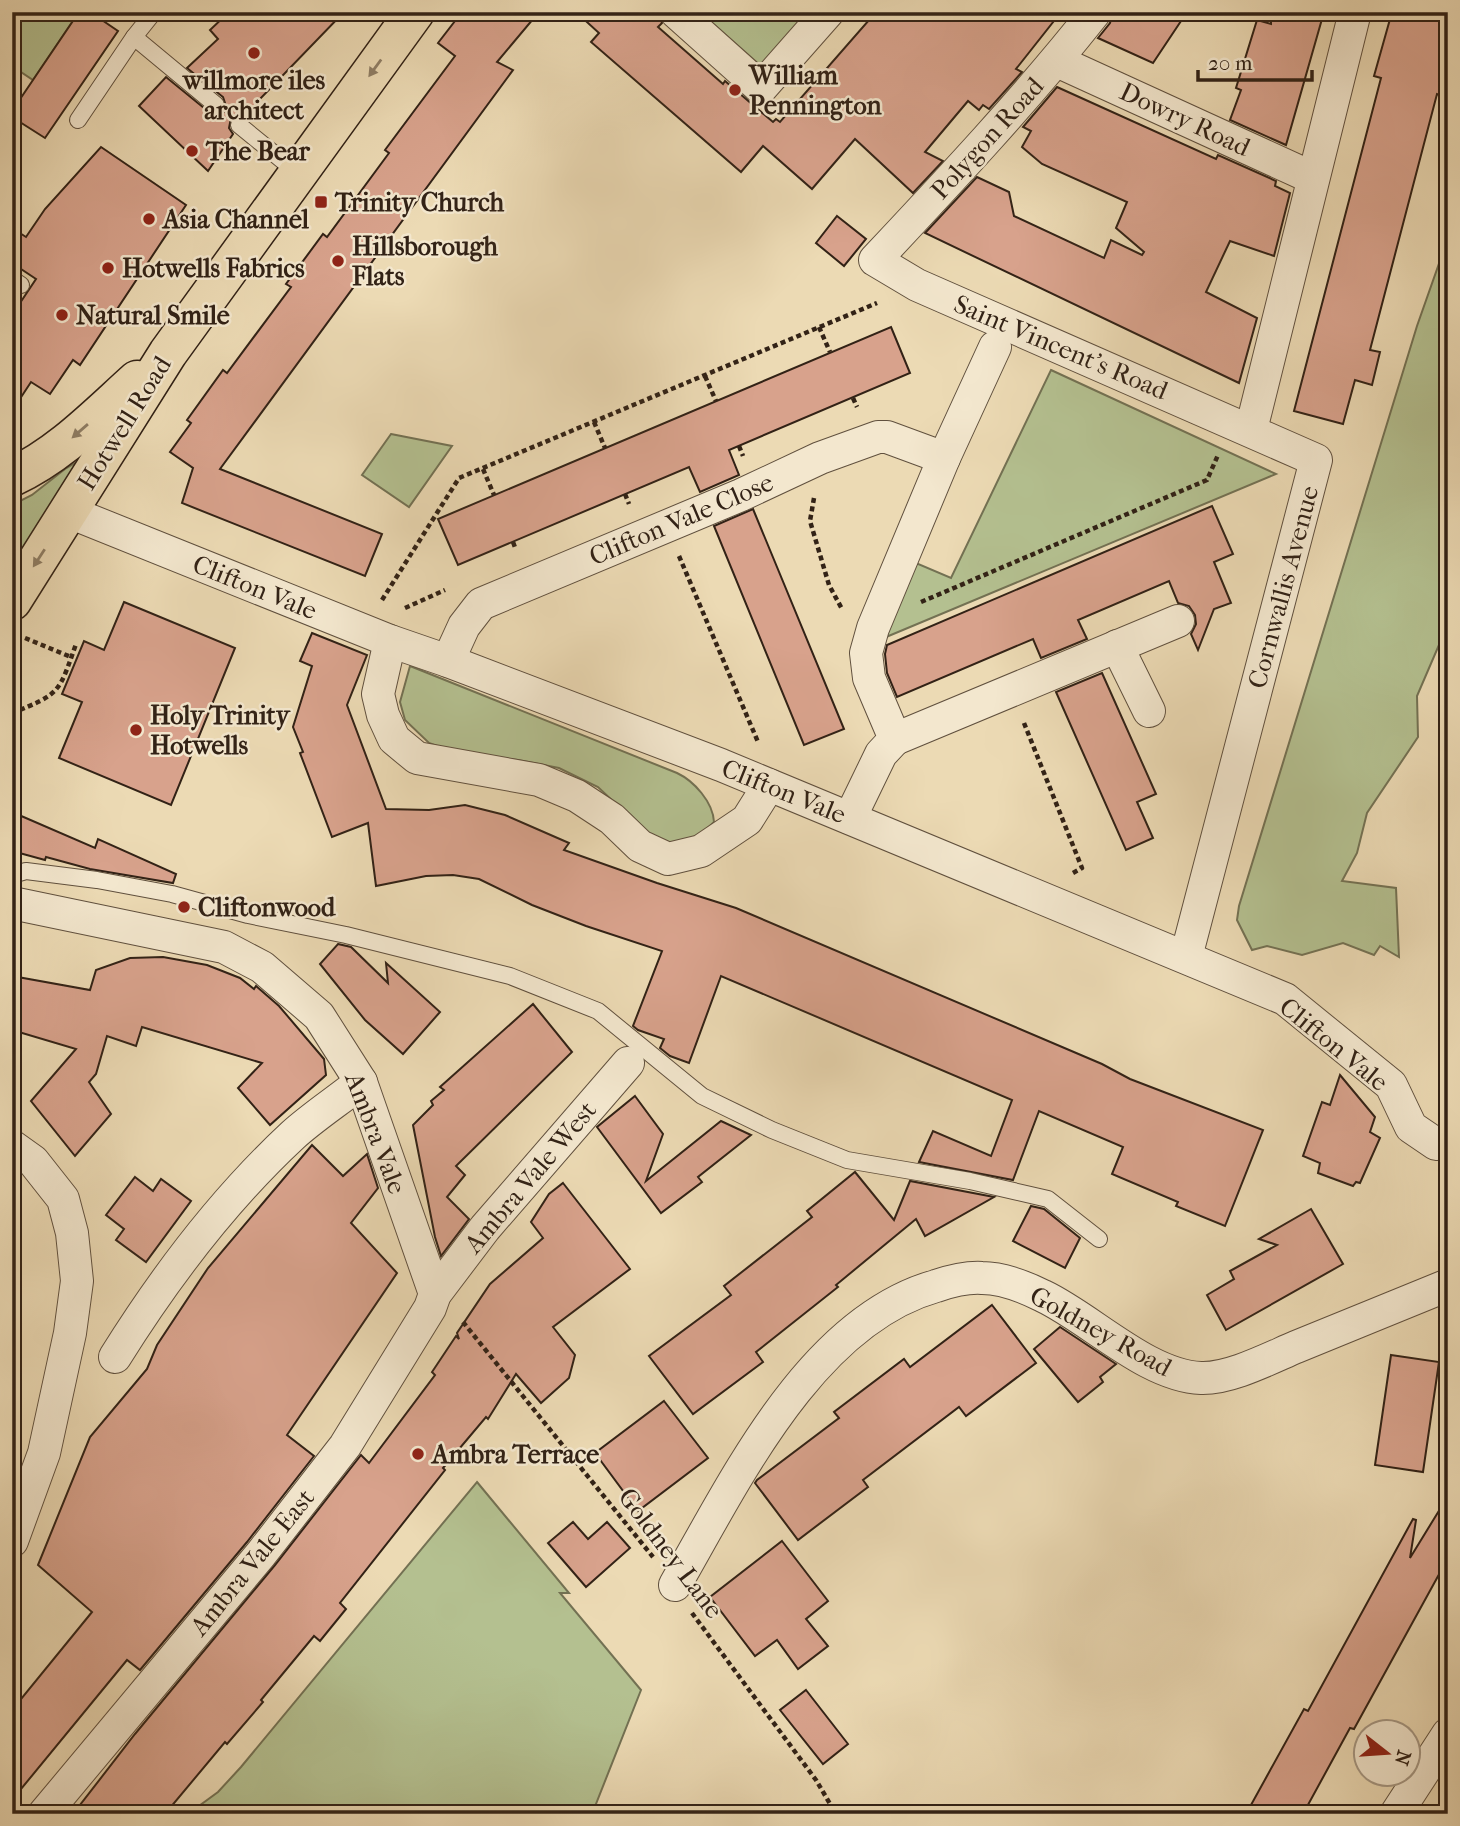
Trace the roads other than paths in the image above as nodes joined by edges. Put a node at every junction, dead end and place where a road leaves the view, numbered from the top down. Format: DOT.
graph roads {
  1 [pos="154,12"];
  2 [pos="415,12"];
  3 [pos="676,12"];
  4 [pos="828,12"];
  5 [pos="1096,12"];
  6 [pos="1355,12"];
  7 [pos="134,37"];
  8 [pos="1057,61"];
  9 [pos="216,105"];
  10 [pos="78,120"];
  11 [pos="239,125"];
  12 [pos="299,174"];
  13 [pos="1313,178"];
  14 [pos="875,260"];
  15 [pos="995,347"];
  16 [pos="168,353"];
  17 [pos="1241,426"];
  18 [pos="944,458"];
  19 [pos="12,477"];
  20 [pos="69,512"];
  21 [pos="17,618"];
  22 [pos="1178,621"];
  23 [pos="390,641"];
  24 [pos="1117,646"];
  25 [pos="448,661"];
  26 [pos="1149,711"];
  27 [pos="895,739"];
  28 [pos="769,785"];
  29 [pos="850,818"];
  30 [pos="12,875"];
  31 [pos="12,903"];
  32 [pos="1186,957"];
  33 [pos="628,1063"];
  34 [pos="361,1082"];
  35 [pos="1448,1142"];
  36 [pos="12,1146"];
  37 [pos="1099,1238"];
  38 [pos="1448,1284"];
  39 [pos="435,1294"];
  40 [pos="115,1357"];
  41 [pos="12,1541"];
  42 [pos="675,1585"];
  43 [pos="1448,1734"];
  44 [pos="44,1814"];
  45 [pos="1396,1814"];
  1 -- 7 [label="lane"];
  2 -- 12 [label="main road, Hotwell Road, one-way"];
  3 -- 4 [label="street"];
  5 -- 8 [label="street, Polygon Road"];
  6 -- 13 [label="street"];
  7 -- 9 [label="lane"];
  7 -- 10 [label="lane"];
  8 -- 13 [label="street, Dowry Road"];
  8 -- 14 [label="street, Polygon Road"];
  11 -- 12 [label="lane"];
  12 -- 16 [label="main road, Hotwell Road"];
  13 -- 17 [label="street"];
  14 -- 17 [label="street, Saint Vincent's Road"];
  15 -- 18 [label="street"];
  16 -- 19 [label="main road, one-way"];
  16 -- 20 [label="main road, Hotwell Road"];
  17 -- 32 [label="street, Cornwallis Avenue"];
  18 -- 25 [label="street, Clifton Vale Close"];
  18 -- 27 [label="street"];
  20 -- 21 [label="main road, Hotwell Road, one-way"];
  20 -- 23 [label="street, Clifton Vale"];
  22 -- 24 [label="street"];
  23 -- 25 [label="street, Clifton Vale"];
  23 -- 28 [label="street"];
  24 -- 26 [label="street"];
  24 -- 27 [label="street"];
  25 -- 28 [label="street, Clifton Vale"];
  27 -- 29 [label="street"];
  28 -- 29 [label="street, Clifton Vale"];
  29 -- 32 [label="street, Clifton Vale"];
  30 -- 37 [label="lane"];
  31 -- 34 [label="street, Ambra Vale"];
  32 -- 35 [label="street, Clifton Vale"];
  33 -- 39 [label="street, Ambra Vale West"];
  34 -- 39 [label="street, Ambra Vale"];
  34 -- 40 [label="street"];
  36 -- 41 [label="street"];
  38 -- 42 [label="street, Goldney Road"];
  39 -- 44 [label="street, Ambra Vale East"];
  43 -- 45 [label="street"];
}
